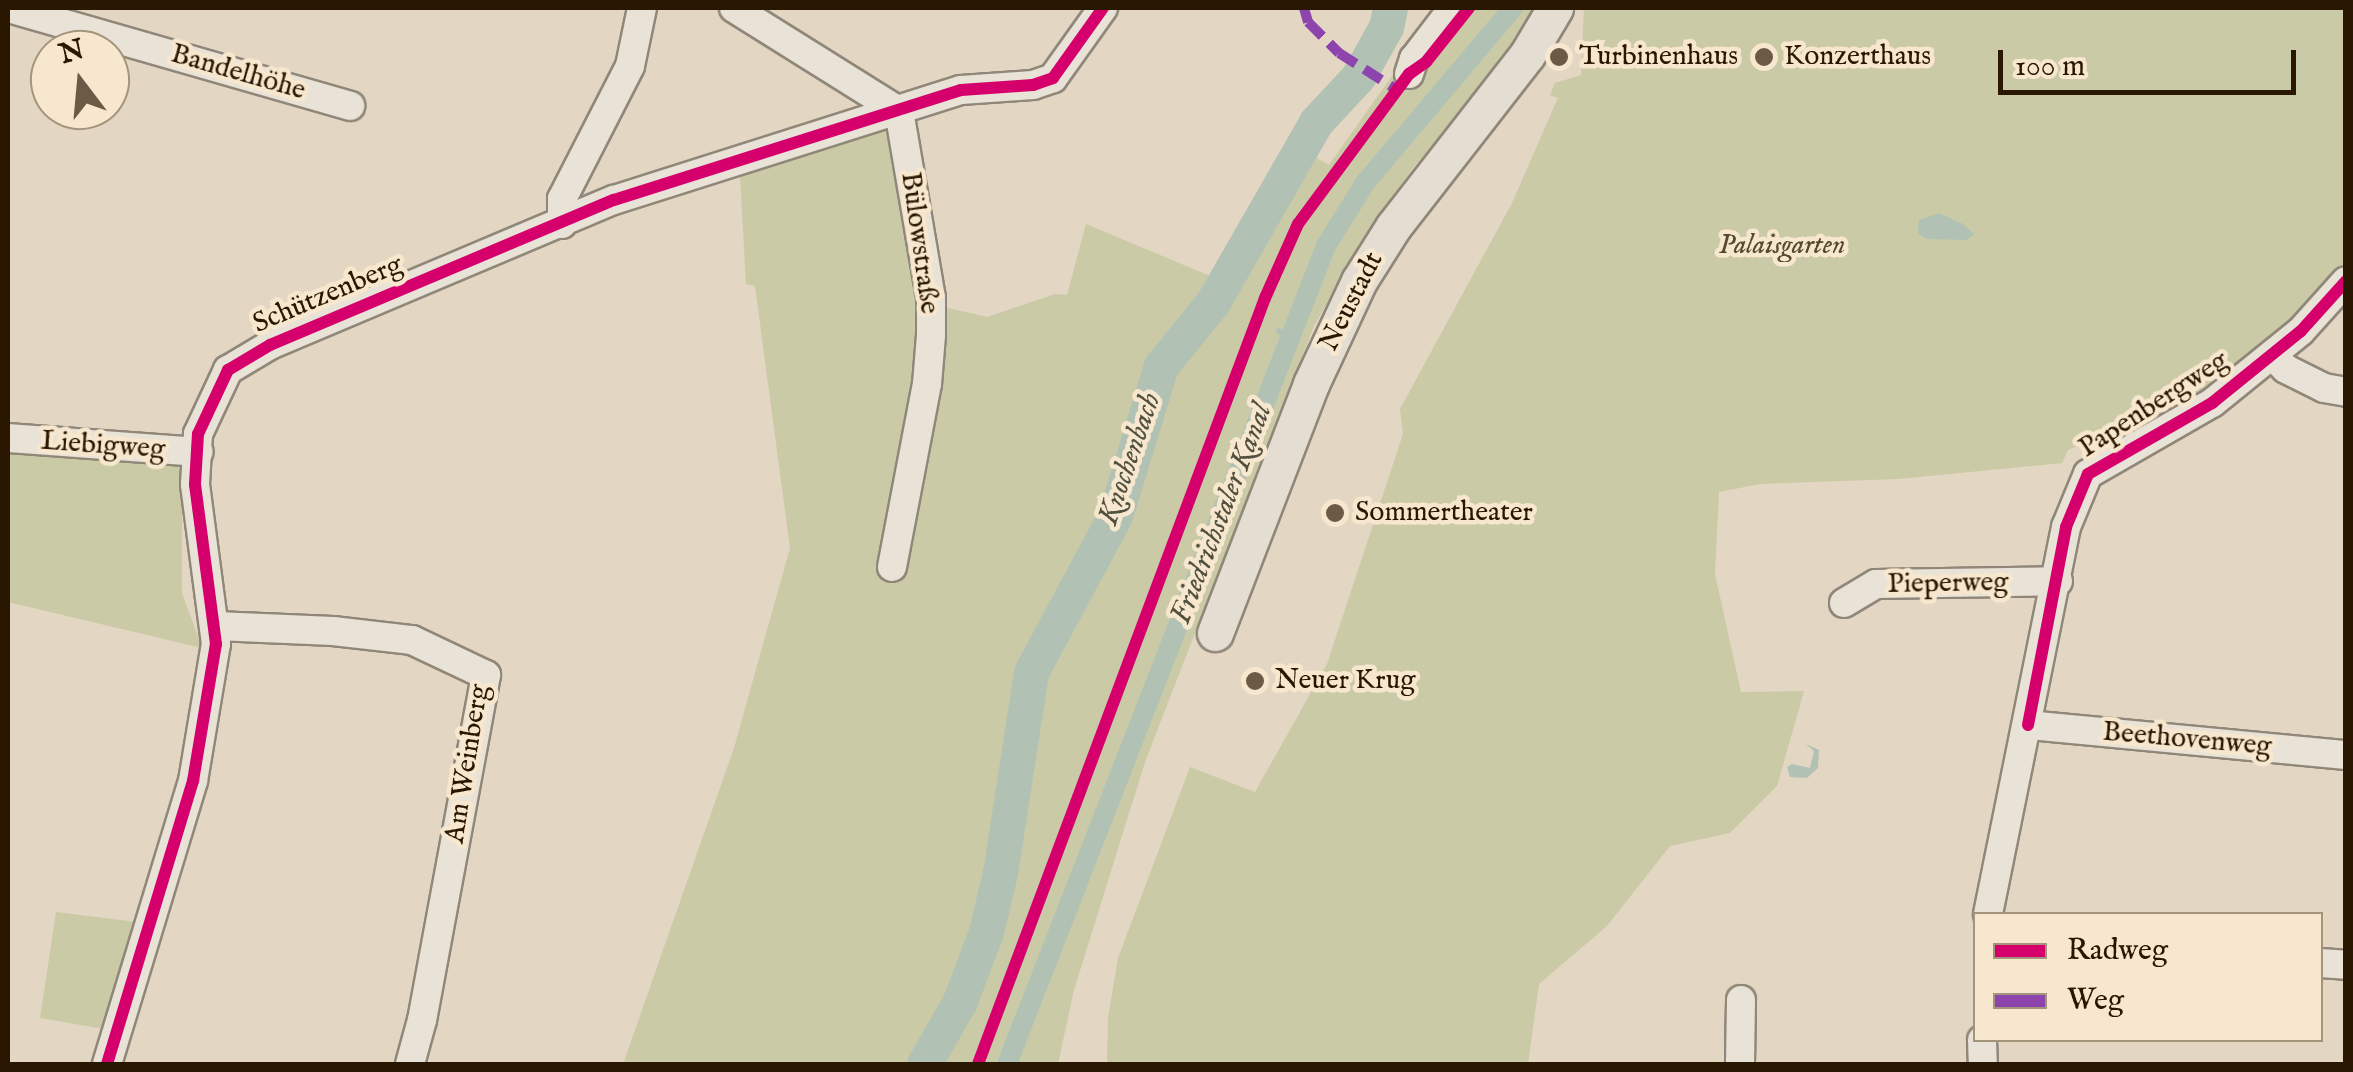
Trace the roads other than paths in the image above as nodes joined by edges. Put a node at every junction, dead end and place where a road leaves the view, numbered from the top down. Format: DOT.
graph roads {
  1 [pos="9,8"];
  2 [pos="642,8"];
  3 [pos="734,8"];
  4 [pos="1103,8"];
  5 [pos="1453,8"];
  6 [pos="1554,8"];
  7 [pos="1409,74"];
  8 [pos="350,106"];
  9 [pos="900,110"];
  10 [pos="562,224"];
  11 [pos="2346,281"];
  12 [pos="2273,356"];
  13 [pos="2346,392"];
  14 [pos="8,438"];
  15 [pos="198,452"];
  16 [pos="892,567"];
  17 [pos="2058,581"];
  18 [pos="1844,603"];
  19 [pos="216,626"];
  20 [pos="1215,633"];
  21 [pos="2028,724"];
  22 [pos="2346,755"];
  23 [pos="1988,912"];
  24 [pos="1741,1000"];
  25 [pos="107,1064"];
  26 [pos="410,1064"];
  27 [pos="1740,1064"];
  1 -- 8 [label="street, Bandelhöhe"];
  2 -- 10 [label="street"];
  3 -- 9 [label="street"];
  4 -- 9 [label="street, Schützenberg"];
  5 -- 7 [label="street"];
  6 -- 20 [label="main road, Neustadt"];
  9 -- 10 [label="street, Schützenberg"];
  9 -- 16 [label="street, Bülowstraße"];
  10 -- 15 [label="street, Schützenberg"];
  11 -- 12 [label="street, Papenbergweg"];
  12 -- 13 [label="street"];
  12 -- 17 [label="street, Papenbergweg"];
  14 -- 15 [label="street, Liebigweg"];
  15 -- 19 [label="street, Schützenberg"];
  17 -- 18 [label="street, Pieperweg"];
  17 -- 21 [label="street, Papenbergweg"];
  19 -- 25 [label="street, Schützenberg"];
  19 -- 26 [label="street, Am Weinberg"];
  21 -- 22 [label="street, Beethovenweg"];
  21 -- 23 [label="street, Papenbergweg"];
  24 -- 27 [label="street"];
}
